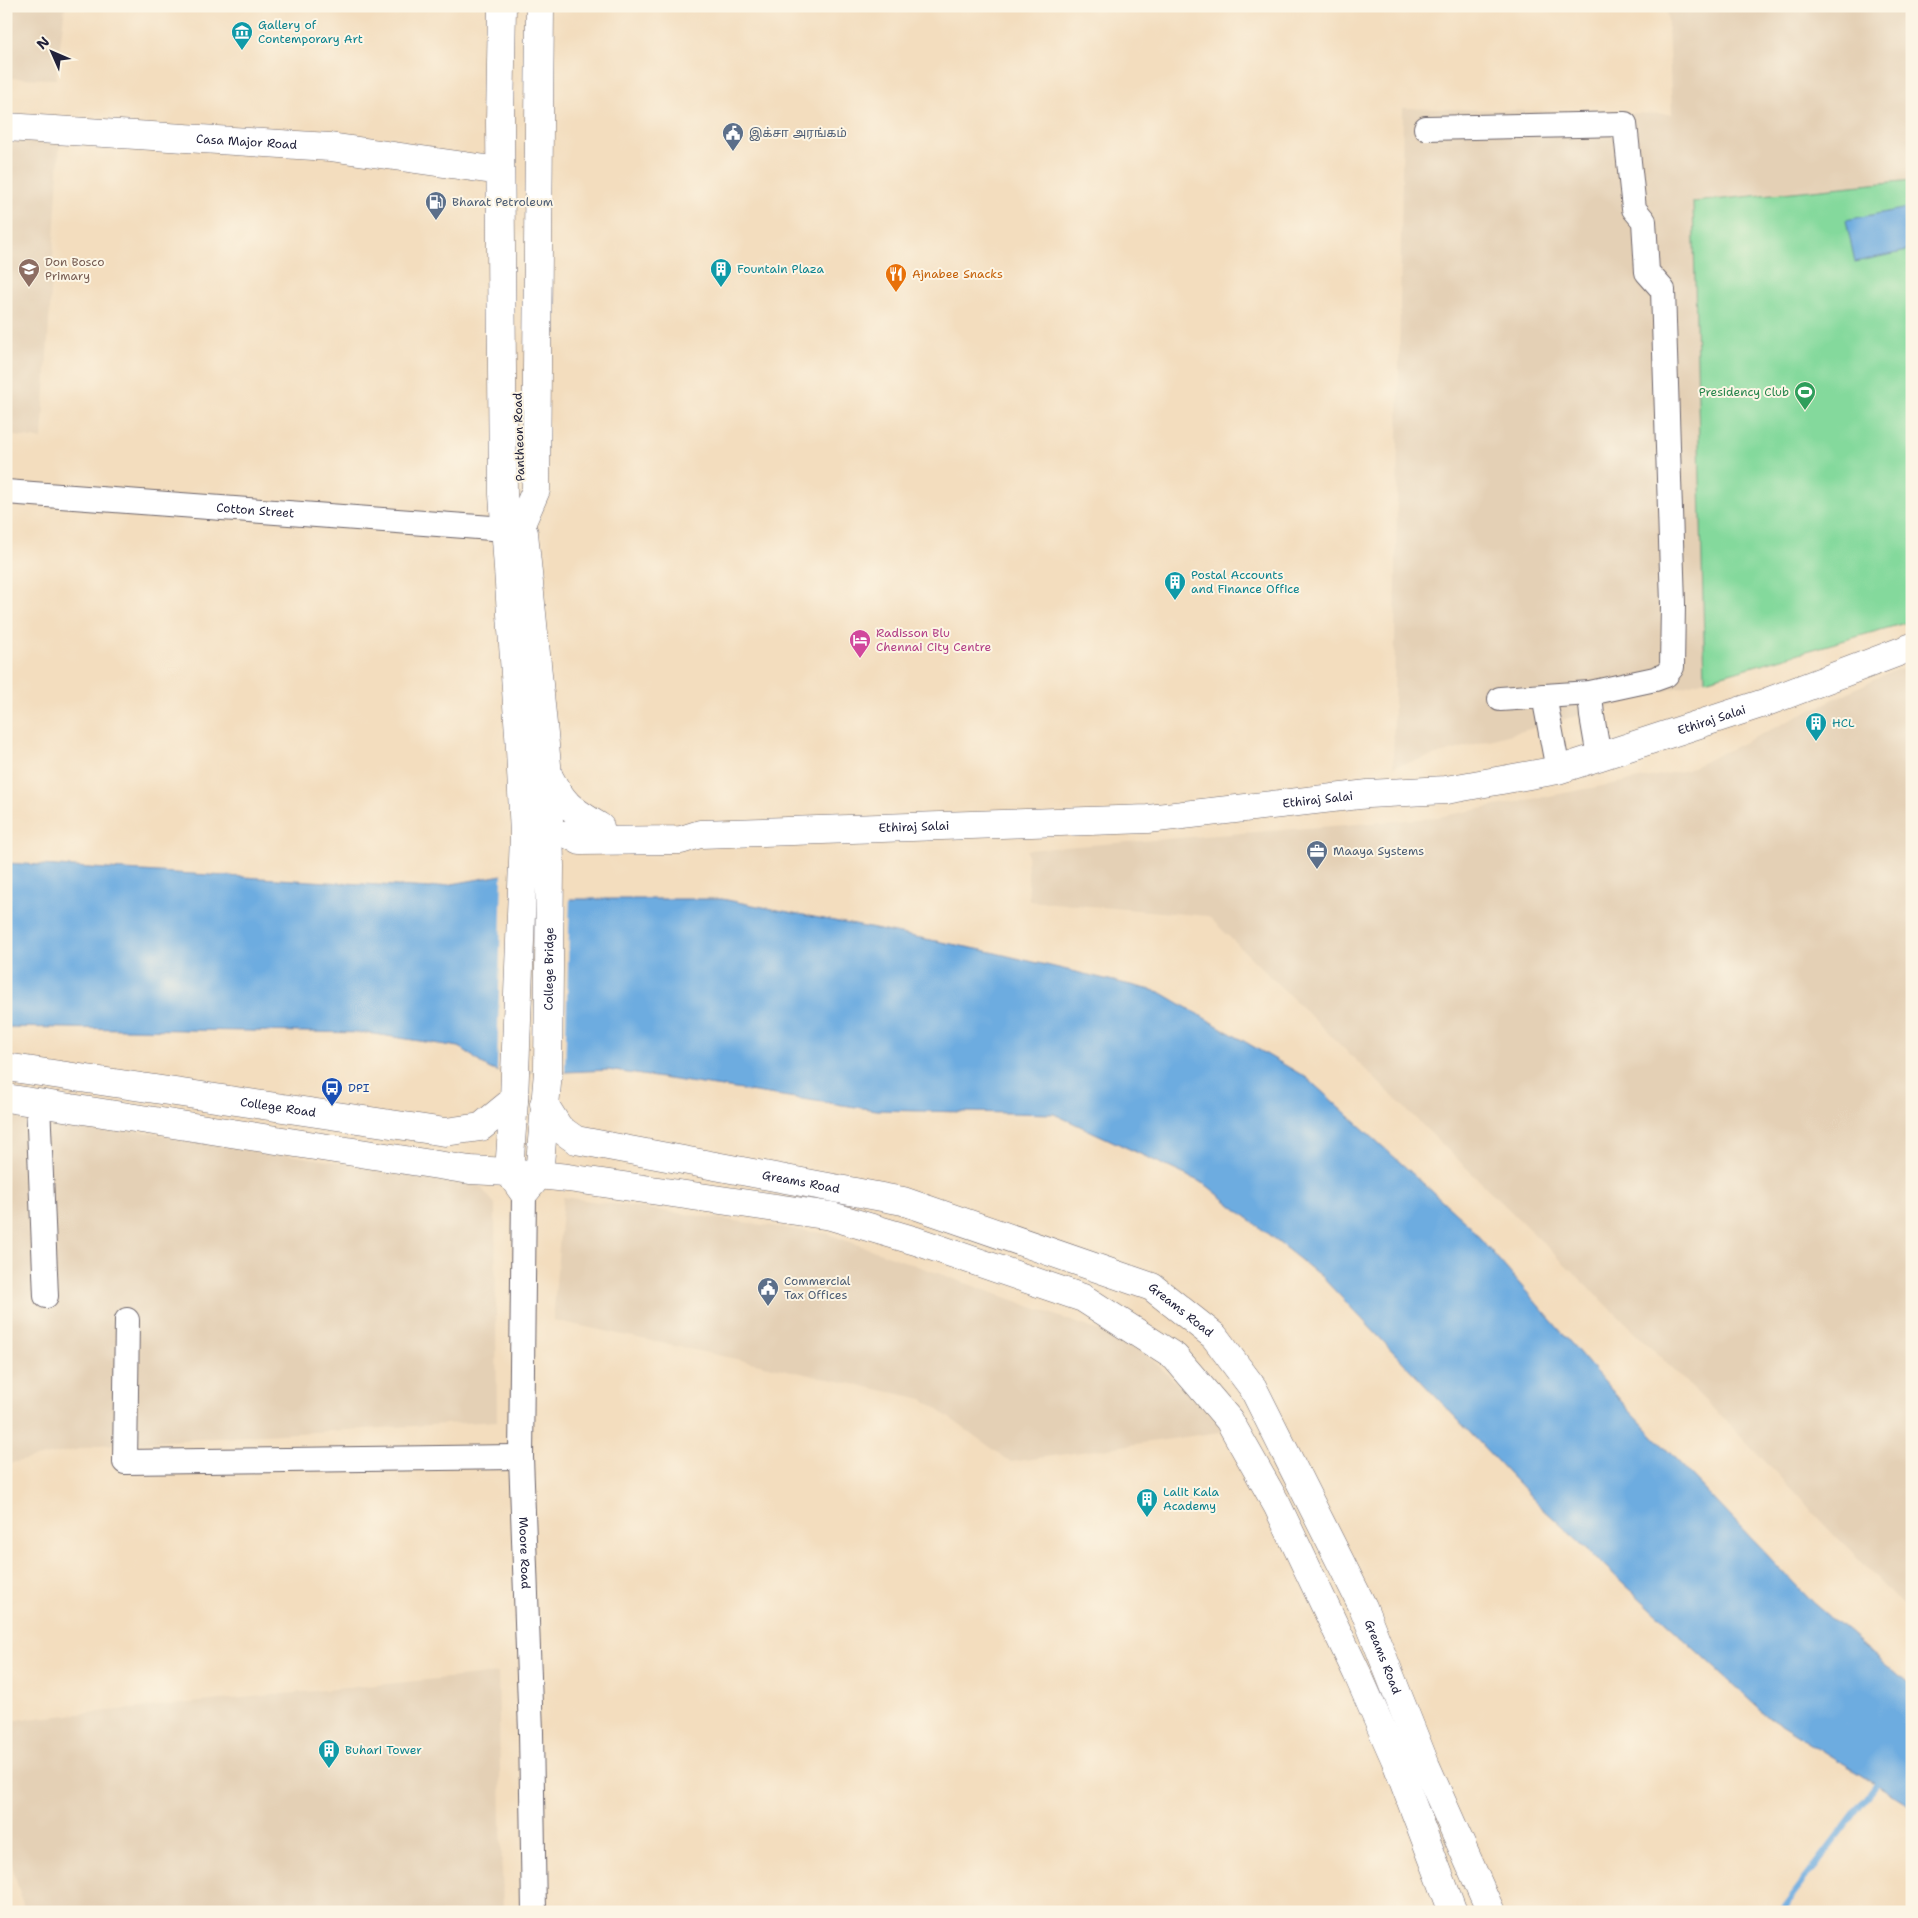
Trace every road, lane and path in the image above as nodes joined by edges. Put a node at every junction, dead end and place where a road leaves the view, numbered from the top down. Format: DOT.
graph roads {
  1 [pos="489,6"];
  2 [pos="502,6"];
  3 [pos="520,6"];
  4 [pos="540,6"];
  5 [pos="6,126"];
  6 [pos="1426,128"];
  7 [pos="486,169"];
  8 [pos="6,492"];
  9 [pos="512,494"];
  10 [pos="511,524"];
  11 [pos="1912,647"];
  12 [pos="1590,693"];
  13 [pos="1544,696"];
  14 [pos="1500,699"];
  15 [pos="1599,757"];
  16 [pos="1558,770"];
  17 [pos="548,775"];
  18 [pos="600,827"];
  19 [pos="547,834"];
  20 [pos="700,834"];
  21 [pos="6,1067"];
  22 [pos="6,1098"];
  23 [pos="514,1100"];
  24 [pos="38,1102"];
  25 [pos="544,1104"];
  26 [pos="524,1180"];
  27 [pos="46,1296"];
  28 [pos="127,1320"];
  29 [pos="521,1457"];
  30 [pos="534,1912"];
  31 [pos="1453,1912"];
  32 [pos="1491,1912"];
  1 -- 7 [label="main road"];
  2 -- 9 [label="main road"];
  3 -- 9 [label="main road, Pantheon Road"];
  4 -- 10 [label="main road"];
  5 -- 7 [label="main road, Casa Major Road"];
  6 -- 12 [label="street"];
  7 -- 10 [label="main road"];
  8 -- 10 [label="street, Cotton Street"];
  9 -- 10 [label="main road"];
  10 -- 17 [label="main road"];
  10 -- 19 [label="main road"];
  11 -- 15 [label="main road, Ethiraj Salai"];
  12 -- 13 [label="street"];
  12 -- 15 [label="street"];
  13 -- 14 [label="street"];
  13 -- 16 [label="street"];
  15 -- 16 [label="main road, Ethiraj Salai"];
  16 -- 20 [label="main road, Ethiraj Salai"];
  17 -- 18 [label="main road"];
  17 -- 19 [label="main road"];
  18 -- 19 [label="main road, Ethiraj Salai"];
  18 -- 20 [label="main road, Ethiraj Salai"];
  19 -- 20 [label="main road, Ethiraj Salai"];
  19 -- 23 [label="main road"];
  19 -- 25 [label="main road, College Bridge"];
  21 -- 23 [label="main road, College Road"];
  22 -- 24 [label="main road"];
  23 -- 26 [label="main road"];
  24 -- 26 [label="main road"];
  24 -- 27 [label="street"];
  25 -- 26 [label="main road, College Bridge"];
  25 -- 32 [label="main road, Greams Road"];
  26 -- 29 [label="street, Moore Road"];
  26 -- 31 [label="main road"];
  28 -- 29 [label="street"];
  29 -- 30 [label="street, Moore Road"];
}
